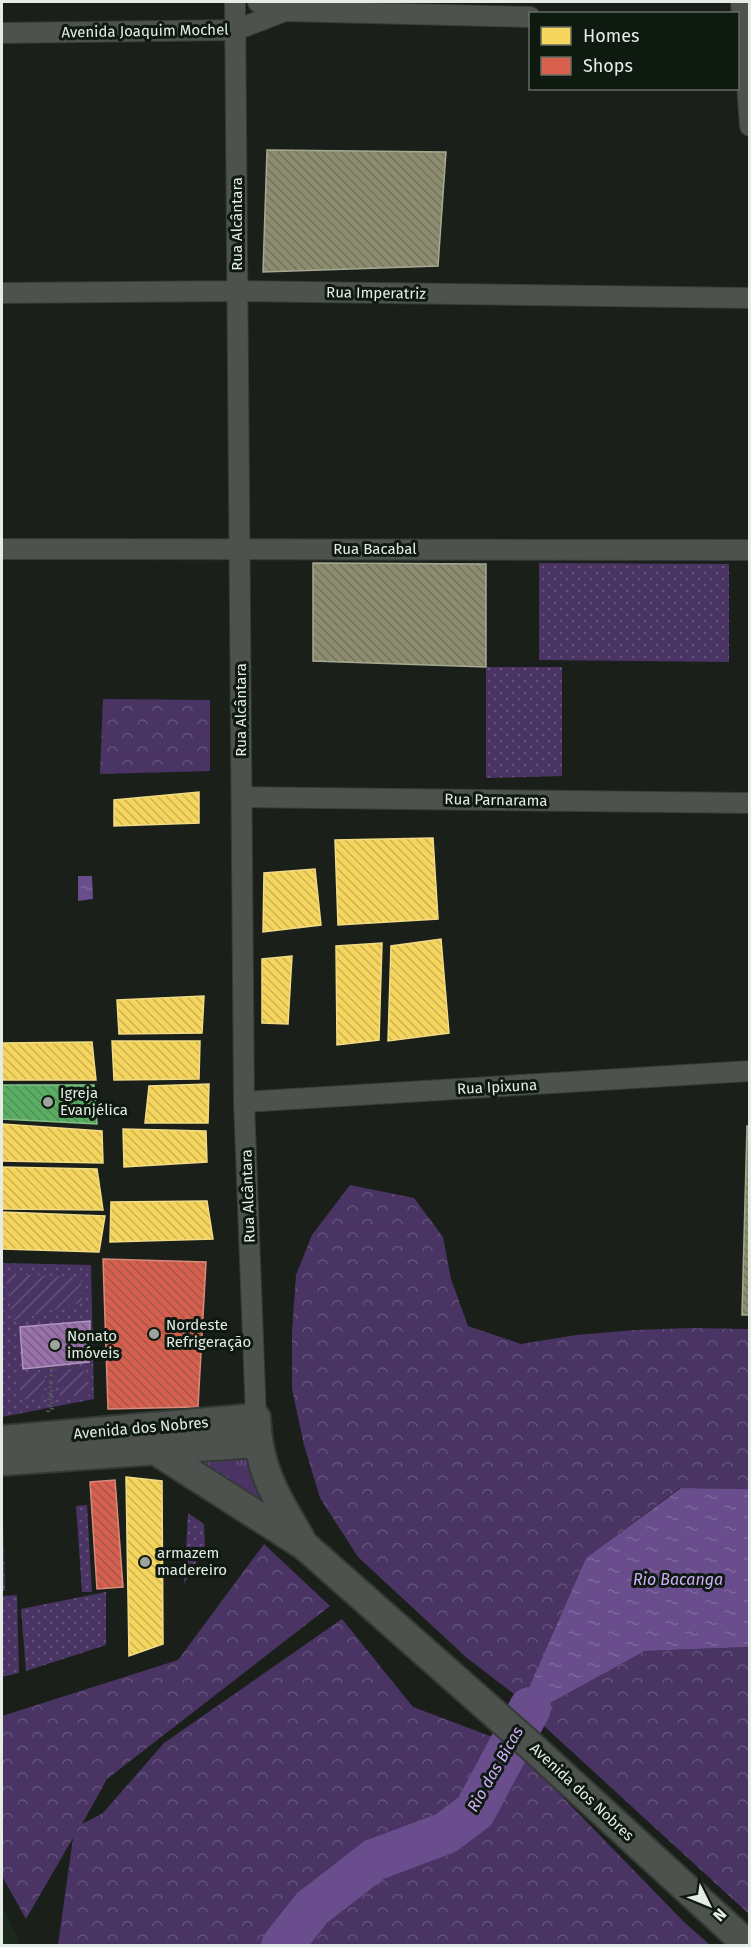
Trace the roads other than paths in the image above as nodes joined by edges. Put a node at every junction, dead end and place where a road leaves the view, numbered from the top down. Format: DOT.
graph roads {
  1 [pos="235,2"];
  2 [pos="258,2"];
  3 [pos="741,2"];
  4 [pos="285,10"];
  5 [pos="529,17"];
  6 [pos="740,22"];
  7 [pos="236,30"];
  8 [pos="2,33"];
  9 [pos="750,126"];
  10 [pos="238,291"];
  11 [pos="2,293"];
  12 [pos="750,298"];
  13 [pos="2,549"];
  14 [pos="239,549"];
  15 [pos="750,550"];
  16 [pos="242,797"];
  17 [pos="750,803"];
  18 [pos="750,1071"];
  19 [pos="244,1102"];
  20 [pos="256,1430"];
  21 [pos="2,1440"];
  22 [pos="155,1450"];
  23 [pos="2,1461"];
  24 [pos="305,1546"];
  25 [pos="749,1946"];
  1 -- 7 [label="street, Rua Alcântara"];
  2 -- 4 [label="street, Avenida Joaquim Mochel"];
  3 -- 6 [label="street"];
  4 -- 5 [label="street, Avenida Joaquim Mochel"];
  4 -- 7 [label="street, Avenida Joaquim Mochel"];
  6 -- 9 [label="street"];
  7 -- 8 [label="street, Avenida Joaquim Mochel"];
  7 -- 10 [label="street, Rua Alcântara"];
  10 -- 11 [label="street, Rua Imperatriz"];
  10 -- 12 [label="street, Rua Imperatriz"];
  10 -- 14 [label="street, Rua Alcântara"];
  13 -- 14 [label="street, Rua Bacabal"];
  14 -- 15 [label="street, Rua Bacabal"];
  14 -- 16 [label="street, Rua Alcântara"];
  16 -- 17 [label="street, Rua Parnarama"];
  16 -- 19 [label="street, Rua Alcântara"];
  18 -- 19 [label="street, Rua Ipixuna"];
  19 -- 20 [label="street, Rua Alcântara"];
  20 -- 21 [label="main road, Avenida dos Nobres"];
  20 -- 22 [label="main road, Avenida dos Nobres"];
  20 -- 24 [label="main road, Avenida dos Nobres"];
  22 -- 23 [label="main road, Avenida dos Nobres"];
  22 -- 24 [label="main road, Avenida dos Nobres"];
  24 -- 25 [label="main road, Avenida dos Nobres"];
}
